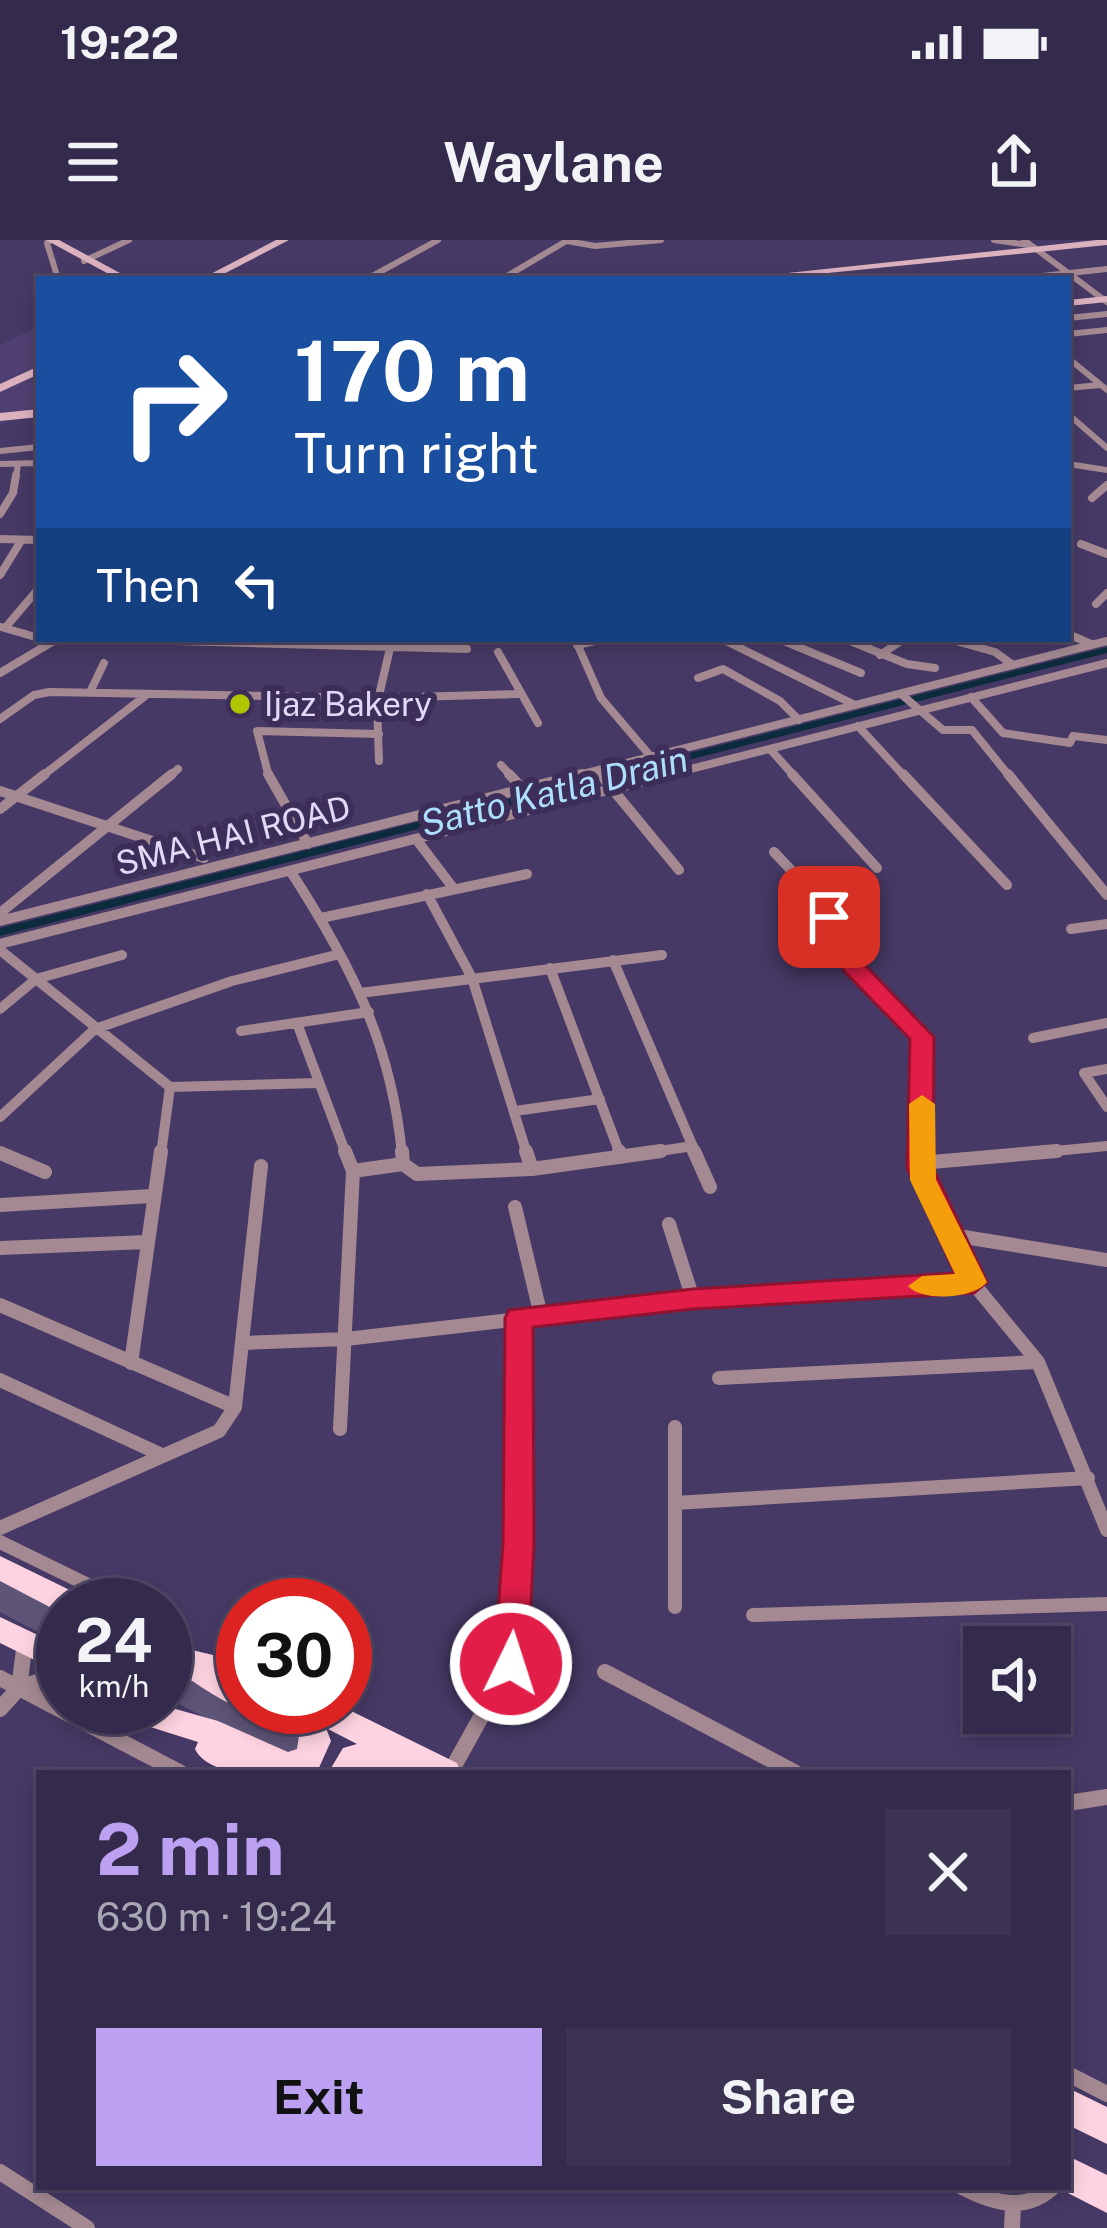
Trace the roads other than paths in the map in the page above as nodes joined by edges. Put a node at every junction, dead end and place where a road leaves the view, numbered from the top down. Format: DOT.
graph roads {
  1 [pos="51,240"];
  2 [pos="129,240"];
  3 [pos="284,240"];
  4 [pos="438,240"];
  5 [pos="567,240"];
  6 [pos="662,240"];
  7 [pos="994,240"];
  8 [pos="1107,242"];
  9 [pos="1030,244"];
  10 [pos="84,261"];
  11 [pos="1107,269"];
  12 [pos="1072,273"];
  13 [pos="57,276"];
  14 [pos="120,276"];
  15 [pos="212,276"];
  16 [pos="372,276"];
  17 [pos="507,276"];
  18 [pos="762,276"];
  19 [pos="1044,276"];
  20 [pos="1106,300"];
  21 [pos="1071,303"];
  22 [pos="1107,314"];
  23 [pos="1071,318"];
  24 [pos="1107,330"];
  25 [pos="1095,331"];
  26 [pos="1071,334"];
  27 [pos="1107,340"];
  28 [pos="1071,360"];
  29 [pos="36,368"];
  30 [pos="0,386"];
  31 [pos="1105,386"];
  32 [pos="1071,388"];
  33 [pos="36,412"];
  34 [pos="0,417"];
  35 [pos="1071,417"];
  36 [pos="36,447"];
  37 [pos="1107,448"];
  38 [pos="0,451"];
  39 [pos="36,463"];
  40 [pos="0,464"];
  41 [pos="19,464"];
  42 [pos="1071,464"];
  43 [pos="1107,470"];
  44 [pos="1107,485"];
  45 [pos="1107,502"];
  46 [pos="0,514"];
  47 [pos="0,539"];
  48 [pos="36,540"];
  49 [pos="21,541"];
  50 [pos="1081,544"];
  51 [pos="1107,554"];
  52 [pos="0,575"];
  53 [pos="36,592"];
  54 [pos="1107,593"];
  55 [pos="1096,604"];
  56 [pos="3,630"];
  57 [pos="1071,635"];
  58 [pos="36,638"];
  59 [pos="1107,641"];
  60 [pos="54,642"];
  61 [pos="284,642"];
  62 [pos="576,642"];
  63 [pos="728,642"];
  64 [pos="786,642"];
  65 [pos="851,642"];
  66 [pos="900,642"];
  67 [pos="960,642"];
  68 [pos="391,643"];
  69 [pos="1093,645"];
  70 [pos="467,649"];
  71 [pos="498,652"];
  72 [pos="880,655"];
  73 [pos="104,663"];
  74 [pos="1107,663"];
  75 [pos="1013,665"];
  76 [pos="935,668"];
  77 [pos="0,673"];
  78 [pos="861,673"];
  79 [pos="698,678"];
  80 [pos="89,692"];
  81 [pos="518,694"];
  82 [pos="143,695"];
  83 [pos="903,696"];
  84 [pos="971,697"];
  85 [pos="378,701"];
  86 [pos="856,706"];
  87 [pos="918,708"];
  88 [pos="0,719"];
  89 [pos="799,720"];
  90 [pos="538,723"];
  91 [pos="858,726"];
  92 [pos="379,734"];
  93 [pos="1107,740"];
  94 [pos="770,749"];
  95 [pos="652,758"];
  96 [pos="379,761"];
  97 [pos="501,765"];
  98 [pos="178,769"];
  99 [pos="606,780"];
  100 [pos="524,790"];
  101 [pos="0,791"];
  102 [pos="17,796"];
  103 [pos="0,809"];
  104 [pos="105,826"];
  105 [pos="416,839"];
  106 [pos="308,844"];
  107 [pos="774,852"];
  108 [pos="205,858"];
  109 [pos="877,868"];
  110 [pos="679,870"];
  111 [pos="291,872"];
  112 [pos="527,874"];
  113 [pos="1007,885"];
  114 [pos="454,889"];
  115 [pos="427,894"];
  116 [pos="1107,895"];
  117 [pos="0,917"];
  118 [pos="321,918"];
  119 [pos="1107,924"];
  120 [pos="1071,929"];
  121 [pos="2,953"];
  122 [pos="340,954"];
  123 [pos="122,955"];
  124 [pos="662,955"];
  125 [pos="613,960"];
  126 [pos="550,968"];
  127 [pos="472,978"];
  128 [pos="36,979"];
  129 [pos="360,993"];
  130 [pos="0,1009"];
  131 [pos="369,1012"];
  132 [pos="297,1023"];
  133 [pos="1107,1023"];
  134 [pos="95,1029"];
  135 [pos="242,1031"];
  136 [pos="1033,1038"];
  137 [pos="1107,1069"];
  138 [pos="316,1083"];
  139 [pos="170,1088"];
  140 [pos="599,1099"];
  141 [pos="1107,1106"];
  142 [pos="515,1111"];
  143 [pos="0,1117"];
  144 [pos="693,1146"];
  145 [pos="1107,1146"];
  146 [pos="0,1154"];
  147 [pos="621,1157"];
  148 [pos="920,1163"];
  149 [pos="403,1164"];
  150 [pos="261,1166"];
  151 [pos="532,1168"];
  152 [pos="353,1171"];
  153 [pos="45,1172"];
  154 [pos="710,1187"];
  155 [pos="152,1196"];
  156 [pos="0,1204"];
  157 [pos="515,1207"];
  158 [pos="669,1224"];
  159 [pos="950,1239"];
  160 [pos="147,1241"];
  161 [pos="0,1249"];
  162 [pos="1107,1259"];
  163 [pos="974,1282"];
  164 [pos="693,1299"];
  165 [pos="0,1305"];
  166 [pos="541,1316"];
  167 [pos="519,1318"];
  168 [pos="346,1339"];
  169 [pos="242,1343"];
  170 [pos="1037,1362"];
  171 [pos="131,1363"];
  172 [pos="719,1378"];
  173 [pos="0,1379"];
  174 [pos="235,1407"];
  175 [pos="675,1426"];
  176 [pos="340,1430"];
  177 [pos="162,1455"];
  178 [pos="1088,1478"];
  179 [pos="675,1503"];
  180 [pos="0,1528"];
  181 [pos="1107,1530"];
  182 [pos="0,1542"];
  183 [pos="0,1568"];
  184 [pos="74,1578"];
  185 [pos="36,1586"];
  186 [pos="1107,1604"];
  187 [pos="675,1607"];
  188 [pos="753,1615"];
  189 [pos="12,1635"];
  190 [pos="605,1672"];
  191 [pos="0,1678"];
  192 [pos="36,1682"];
  193 [pos="19,1688"];
  194 [pos="0,1709"];
  195 [pos="192,1726"];
  196 [pos="186,1734"];
  197 [pos="313,1734"];
  198 [pos="368,1734"];
  199 [pos="175,1770"];
  200 [pos="251,1770"];
  201 [pos="345,1770"];
  202 [pos="391,1770"];
  203 [pos="442,1770"];
  204 [pos="450,1770"];
  205 [pos="790,1770"];
  206 [pos="1107,1797"];
  207 [pos="1071,1803"];
  208 [pos="1071,2078"];
  209 [pos="1090,2105"];
  210 [pos="0,2172"];
  211 [pos="1071,2176"];
  212 [pos="970,2190"];
  213 [pos="1051,2190"];
  214 [pos="1107,2195"];
  215 [pos="1013,2206"];
  216 [pos="87,2228"];
  217 [pos="1012,2228"];
  1 -- 10 [label="street"];
  1 -- 13 [label="street"];
  2 -- 10 [label="street"];
  3 -- 15 [label="street"];
  4 -- 16 [label="street"];
  5 -- 6 [label="street"];
  5 -- 17 [label="street"];
  7 -- 9 [label="street"];
  8 -- 9 [label="street"];
  9 -- 12 [label="street"];
  9 -- 18 [label="street"];
  10 -- 14 [label="street"];
  11 -- 12 [label="street"];
  12 -- 19 [label="street"];
  12 -- 20 [label="street"];
  20 -- 21 [label="street"];
  22 -- 23 [label="street"];
  24 -- 25 [label="street"];
  25 -- 26 [label="street"];
  25 -- 27 [label="street"];
  28 -- 31 [label="street"];
  29 -- 30 [label="street"];
  31 -- 32 [label="street"];
  33 -- 34 [label="street"];
  35 -- 37 [label="street"];
  36 -- 38 [label="street"];
  39 -- 41 [label="street"];
  40 -- 41 [label="street"];
  41 -- 46 [label="street"];
  42 -- 43 [label="street"];
  44 -- 45 [label="street"];
  47 -- 49 [label="street"];
  48 -- 49 [label="street"];
  49 -- 52 [label="street"];
  50 -- 51 [label="street"];
  53 -- 56 [label="street"];
  54 -- 55 [label="street"];
  56 -- 58 [label="street"];
  57 -- 69 [label="street"];
  59 -- 69 [label="street, SMA HAI ROAD"];
  60 -- 77 [label="street"];
  61 -- 68 [label="street"];
  62 -- 95 [label="street"];
  63 -- 86 [label="street"];
  64 -- 78 [label="street"];
  65 -- 72 [label="street"];
  66 -- 72 [label="street"];
  67 -- 75 [label="street"];
  68 -- 70 [label="street"];
  68 -- 85 [label="street"];
  69 -- 75 [label="street, SMA HAI ROAD"];
  71 -- 81 [label="street"];
  72 -- 76 [label="street"];
  73 -- 80 [label="street"];
  74 -- 84 [label="street"];
  75 -- 83 [label="street, SMA HAI ROAD"];
  79 -- 89 [label="street"];
  80 -- 82 [label="street"];
  80 -- 88 [label="street"];
  81 -- 85 [label="street"];
  81 -- 90 [label="street"];
  82 -- 85 [label="street"];
  82 -- 102 [label="street"];
  83 -- 86 [label="street, SMA HAI ROAD"];
  83 -- 87 [label="street"];
  84 -- 87 [label="street"];
  84 -- 93 [label="street"];
  85 -- 92 [label="street"];
  86 -- 89 [label="street, SMA HAI ROAD"];
  87 -- 91 [label="street"];
  87 -- 116 [label="street"];
  89 -- 95 [label="street, SMA HAI ROAD"];
  91 -- 94 [label="street"];
  91 -- 113 [label="street"];
  92 -- 96 [label="street"];
  92 -- 106 [label="street"];
  94 -- 99 [label="street"];
  94 -- 109 [label="street"];
  95 -- 99 [label="street, SMA HAI ROAD"];
  97 -- 100 [label="street"];
  98 -- 104 [label="street"];
  99 -- 100 [label="street, SMA HAI ROAD"];
  99 -- 105 [label="street"];
  99 -- 110 [label="street"];
  100 -- 106 [label="street, SMA HAI ROAD"];
  101 -- 102 [label="street"];
  102 -- 103 [label="street"];
  102 -- 104 [label="street"];
  104 -- 108 [label="street"];
  104 -- 117 [label="street"];
  105 -- 111 [label="street"];
  105 -- 114 [label="street"];
  106 -- 117 [label="street, SMA HAI ROAD"];
  107 -- 148 [label="street"];
  111 -- 118 [label="street"];
  111 -- 121 [label="street"];
  112 -- 114 [label="street"];
  114 -- 115 [label="street"];
  115 -- 118 [label="street"];
  115 -- 127 [label="street"];
  118 -- 122 [label="street"];
  119 -- 120 [label="street"];
  121 -- 128 [label="street"];
  122 -- 129 [label="street"];
  122 -- 134 [label="street"];
  123 -- 128 [label="street"];
  124 -- 125 [label="street"];
  125 -- 126 [label="street"];
  125 -- 144 [label="street"];
  126 -- 127 [label="street"];
  126 -- 140 [label="street"];
  127 -- 129 [label="street"];
  127 -- 142 [label="street"];
  128 -- 130 [label="street"];
  128 -- 134 [label="street"];
  129 -- 131 [label="street"];
  131 -- 132 [label="street"];
  131 -- 149 [label="street"];
  132 -- 135 [label="street"];
  132 -- 138 [label="street"];
  133 -- 136 [label="street"];
  134 -- 139 [label="street"];
  134 -- 143 [label="street"];
  137 -- 141 [label="street"];
  138 -- 139 [label="street"];
  138 -- 152 [label="street"];
  139 -- 155 [label="street"];
  140 -- 142 [label="street"];
  140 -- 147 [label="street"];
  142 -- 151 [label="street"];
  144 -- 147 [label="street"];
  144 -- 154 [label="street"];
  145 -- 148 [label="street"];
  146 -- 153 [label="street"];
  147 -- 151 [label="street"];
  148 -- 159 [label="street"];
  149 -- 151 [label="street"];
  149 -- 152 [label="street"];
  150 -- 169 [label="street"];
  152 -- 168 [label="street"];
  155 -- 156 [label="street"];
  155 -- 160 [label="street"];
  157 -- 166 [label="street"];
  158 -- 164 [label="street"];
  159 -- 162 [label="street"];
  159 -- 163 [label="street"];
  160 -- 161 [label="street"];
  160 -- 171 [label="street"];
  163 -- 164 [label="street"];
  163 -- 170 [label="street"];
  164 -- 166 [label="street"];
  165 -- 171 [label="street"];
  166 -- 167 [label="street"];
  167 -- 168 [label="street"];
  167 -- 204 [label="street"];
  168 -- 169 [label="street"];
  168 -- 176 [label="street"];
  169 -- 174 [label="street"];
  170 -- 172 [label="street"];
  170 -- 178 [label="street"];
  171 -- 174 [label="street"];
  173 -- 177 [label="street"];
  174 -- 177 [label="street"];
  175 -- 179 [label="street"];
  177 -- 180 [label="street"];
  178 -- 179 [label="street"];
  178 -- 181 [label="street"];
  179 -- 187 [label="street"];
  182 -- 184 [label="street"];
  183 -- 185 [label="main road"];
  186 -- 188 [label="street"];
  189 -- 193 [label="street"];
  190 -- 205 [label="street"];
  191 -- 193 [label="street"];
  192 -- 193 [label="street"];
  193 -- 194 [label="street"];
  193 -- 199 [label="street"];
  195 -- 197 [label="main road"];
  196 -- 200 [label="main road"];
  198 -- 203 [label="main road"];
  201 -- 202 [label="main road"];
  206 -- 207 [label="street"];
  208 -- 209 [label="street"];
  210 -- 216 [label="street"];
  211 -- 214 [label="main road"];
  212 -- 215 [label="street"];
  213 -- 215 [label="street"];
  215 -- 217 [label="street"];
}
